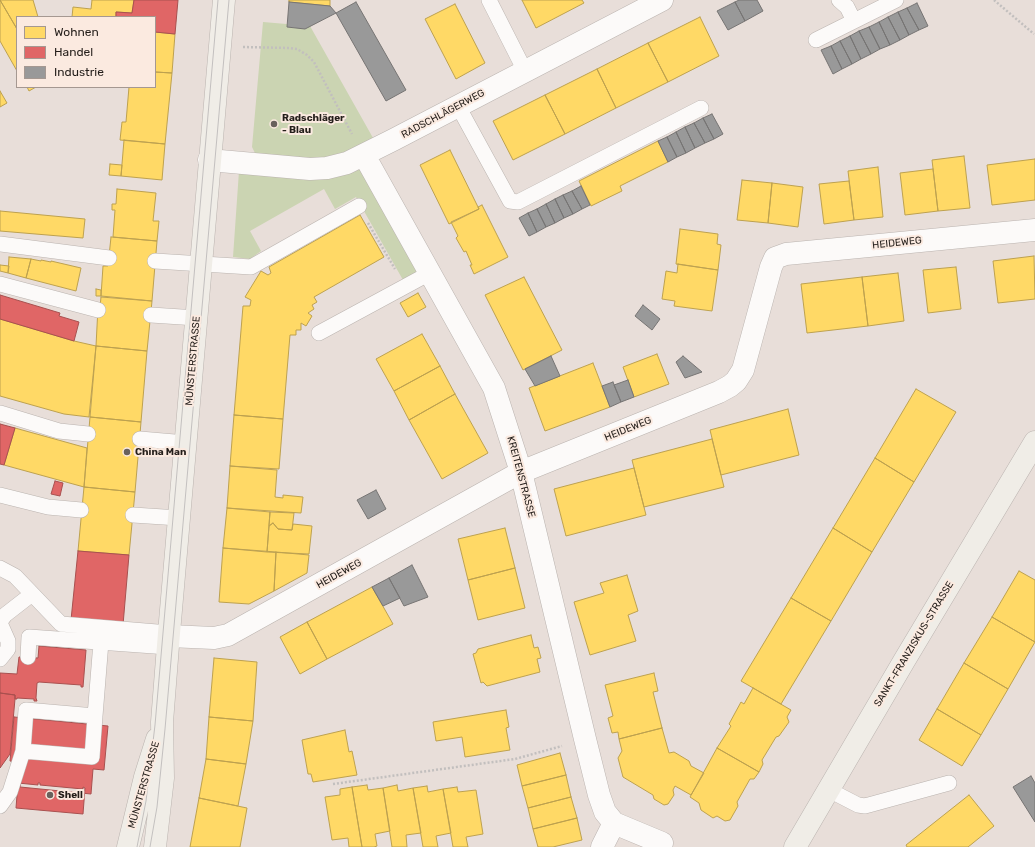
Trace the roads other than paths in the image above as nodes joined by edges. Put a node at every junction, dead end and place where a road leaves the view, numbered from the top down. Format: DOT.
graph roads {
  1 [pos="224,0"];
  2 [pos="489,0"];
  3 [pos="662,0"];
  4 [pos="839,0"];
  5 [pos="896,0"];
  6 [pos="854,21"];
  7 [pos="816,40"];
  8 [pos="525,71"];
  9 [pos="458,106"];
  10 [pos="701,108"];
  11 [pos="364,155"];
  12 [pos="209,160"];
  13 [pos="359,206"];
  14 [pos="1035,230"];
  15 [pos="0,244"];
  16 [pos="109,258"];
  17 [pos="155,261"];
  18 [pos="201,264"];
  19 [pos="430,273"];
  20 [pos="0,284"];
  21 [pos="98,310"];
  22 [pos="151,315"];
  23 [pos="196,318"];
  24 [pos="319,333"];
  25 [pos="0,413"];
  26 [pos="88,434"];
  27 [pos="140,439"];
  28 [pos="1035,442"];
  29 [pos="186,443"];
  30 [pos="521,472"];
  31 [pos="0,496"];
  32 [pos="81,510"];
  33 [pos="133,515"];
  34 [pos="179,518"];
  35 [pos="0,568"];
  36 [pos="32,594"];
  37 [pos="0,623"];
  38 [pos="168,639"];
  39 [pos="101,642"];
  40 [pos="28,657"];
  41 [pos="0,659"];
  42 [pos="95,716"];
  43 [pos="162,722"];
  44 [pos="23,751"];
  45 [pos="949,783"];
  46 [pos="828,790"];
  47 [pos="0,806"];
  48 [pos="614,823"];
  49 [pos="662,843"];
  50 [pos="128,847"];
  51 [pos="155,847"];
  52 [pos="602,847"];
  53 [pos="795,847"];
  1 -- 12 [label="street, MÜNSTERSTRASSE"];
  2 -- 8 [label="lane"];
  3 -- 8 [label="street, RADSCHLÄGERWEG"];
  4 -- 6 [label="lane"];
  5 -- 6 [label="lane"];
  6 -- 7 [label="lane"];
  8 -- 9 [label="street, RADSCHLÄGERWEG"];
  9 -- 10 [label="lane"];
  9 -- 11 [label="street, RADSCHLÄGERWEG"];
  11 -- 12 [label="street, RADSCHLÄGERWEG"];
  11 -- 19 [label="street, KREITENSTRASSE"];
  12 -- 18 [label="street, MÜNSTERSTRASSE"];
  13 -- 18 [label="lane"];
  14 -- 30 [label="street, HEIDEWEG"];
  15 -- 16 [label="lane"];
  17 -- 18 [label="lane"];
  18 -- 23 [label="street, MÜNSTERSTRASSE"];
  19 -- 24 [label="lane"];
  19 -- 30 [label="street, KREITENSTRASSE"];
  20 -- 21 [label="lane"];
  22 -- 23 [label="lane"];
  23 -- 29 [label="street, MÜNSTERSTRASSE"];
  25 -- 26 [label="lane"];
  27 -- 29 [label="lane"];
  28 -- 46 [label="street, SANKT-FRANZISKUS-STRASSE"];
  29 -- 34 [label="street, MÜNSTERSTRASSE"];
  30 -- 38 [label="street, HEIDEWEG"];
  30 -- 48 [label="street, KREITENSTRASSE"];
  31 -- 32 [label="lane"];
  33 -- 34 [label="lane"];
  34 -- 38 [label="street, MÜNSTERSTRASSE"];
  35 -- 36 [label="lane"];
  36 -- 37 [label="lane"];
  36 -- 38 [label="lane"];
  37 -- 41 [label="lane"];
  38 -- 39 [label="lane"];
  38 -- 43 [label="street, MÜNSTERSTRASSE"];
  39 -- 40 [label="lane"];
  39 -- 42 [label="lane"];
  42 -- 44 [label="lane"];
  42 -- 44 [label="lane"];
  43 -- 50 [label="street, MÜNSTERSTRASSE"];
  43 -- 51 [label="street, MÜNSTERSTRASSE"];
  44 -- 47 [label="lane"];
  45 -- 46 [label="lane"];
  46 -- 53 [label="street, SANKT-FRANZISKUS-STRASSE"];
  48 -- 49 [label="street"];
  48 -- 52 [label="street"];
}
